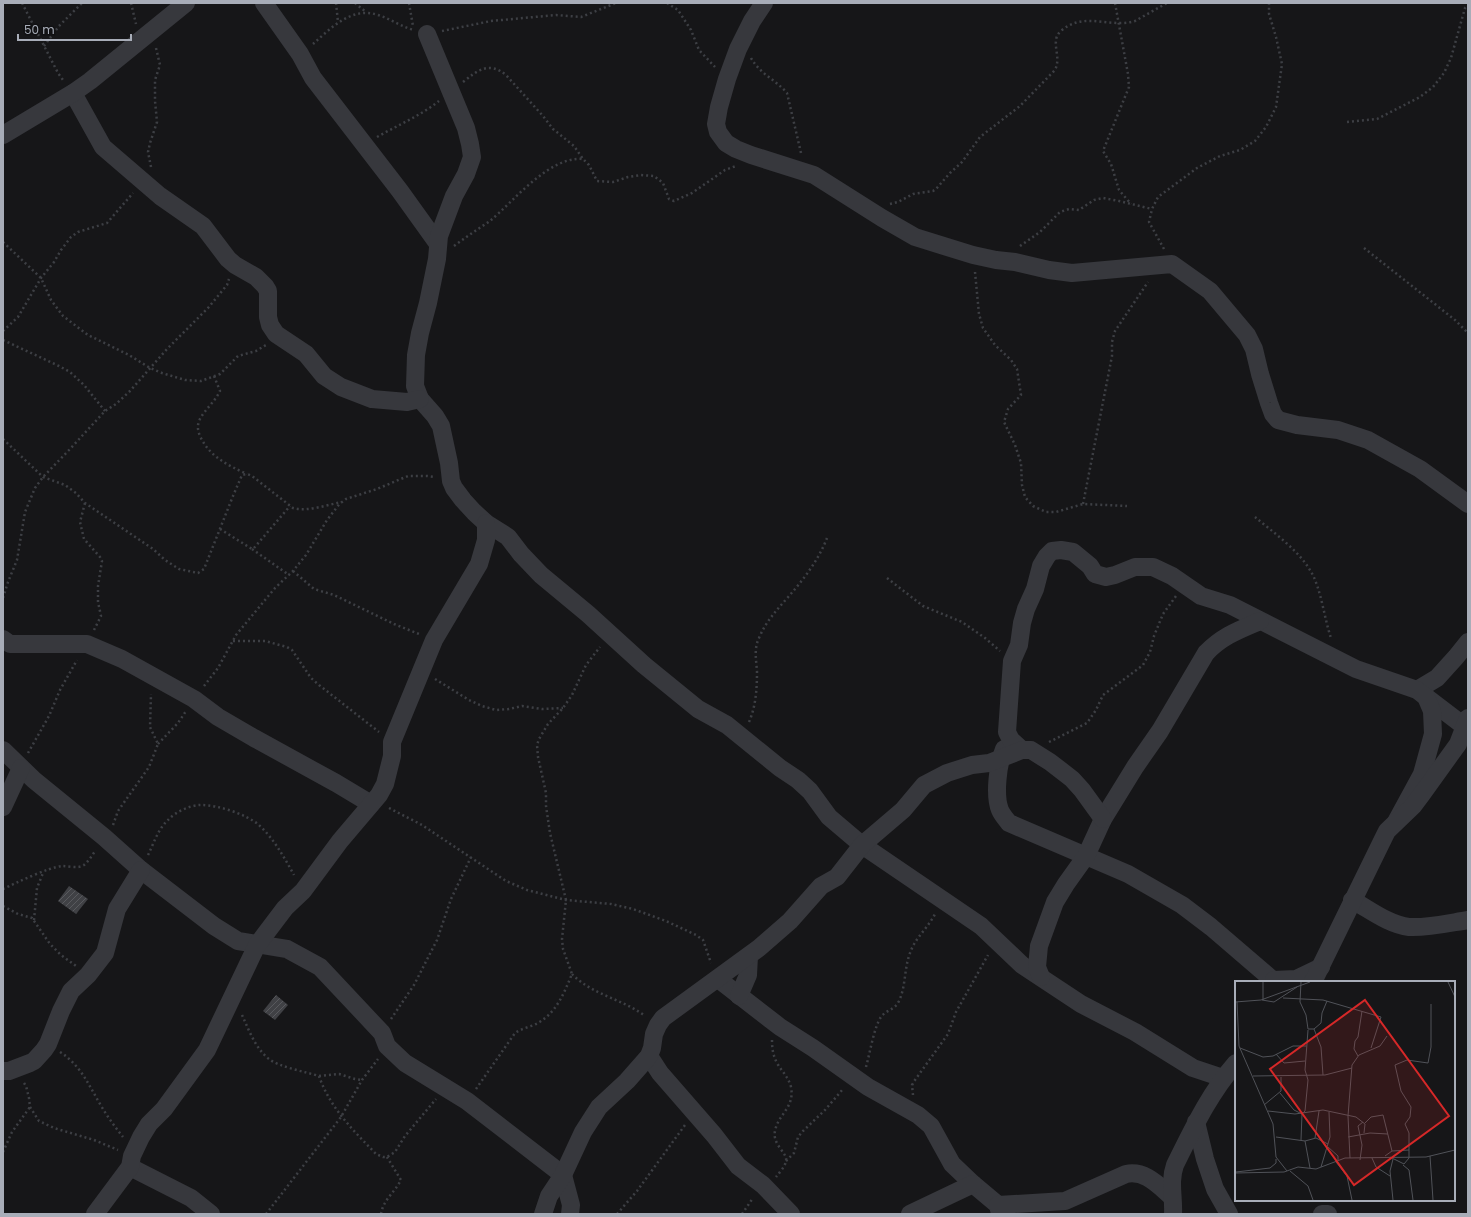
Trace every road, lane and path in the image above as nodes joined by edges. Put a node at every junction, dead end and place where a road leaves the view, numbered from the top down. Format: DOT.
graph roads {
  1 [pos="22,3"];
  2 [pos="82,3"];
  3 [pos="186,3"];
  4 [pos="264,3"];
  5 [pos="336,3"];
  6 [pos="355,3"];
  7 [pos="409,3"];
  8 [pos="616,3"];
  9 [pos="667,3"];
  10 [pos="764,3"];
  11 [pos="1115,3"];
  12 [pos="1167,3"];
  13 [pos="1269,3"];
  14 [pos="1468,5"];
  15 [pos="367,13"];
  16 [pos="338,22"];
  17 [pos="1118,24"];
  18 [pos="152,32"];
  19 [pos="427,34"];
  20 [pos="742,42"];
  21 [pos="44,46"];
  22 [pos="300,54"];
  23 [pos="727,79"];
  24 [pos="451,91"];
  25 [pos="72,93"];
  26 [pos="1347,122"];
  27 [pos="3,135"];
  28 [pos="364,143"];
  29 [pos="751,155"];
  30 [pos="583,159"];
  31 [pos="810,174"];
  32 [pos="148,175"];
  33 [pos="1131,204"];
  34 [pos="887,205"];
  35 [pos="1152,209"];
  36 [pos="3,242"];
  37 [pos="1364,248"];
  38 [pos="437,252"];
  39 [pos="973,255"];
  40 [pos="996,260"];
  41 [pos="1165,264"];
  42 [pos="235,265"];
  43 [pos="41,278"];
  44 [pos="4,330"];
  45 [pos="1468,333"];
  46 [pos="276,334"];
  47 [pos="3,340"];
  48 [pos="150,368"];
  49 [pos="214,376"];
  50 [pos="420,399"];
  51 [pos="105,411"];
  52 [pos="3,439"];
  53 [pos="247,474"];
  54 [pos="43,477"];
  55 [pos="451,481"];
  56 [pos="85,502"];
  57 [pos="342,502"];
  58 [pos="1083,504"];
  59 [pos="1468,504"];
  60 [pos="290,506"];
  61 [pos="1127,506"];
  62 [pos="1255,517"];
  63 [pos="486,523"];
  64 [pos="220,529"];
  65 [pos="827,538"];
  66 [pos="252,548"];
  67 [pos="293,571"];
  68 [pos="289,575"];
  69 [pos="887,578"];
  70 [pos="1184,584"];
  71 [pos="3,598"];
  72 [pos="1260,621"];
  73 [pos="610,634"];
  74 [pos="3,639"];
  75 [pos="434,640"];
  76 [pos="233,641"];
  77 [pos="1468,642"];
  78 [pos="87,644"];
  79 [pos="1012,661"];
  80 [pos="1339,661"];
  81 [pos="423,667"];
  82 [pos="152,676"];
  83 [pos="1422,694"];
  84 [pos="194,699"];
  85 [pos="563,708"];
  86 [pos="1007,732"];
  87 [pos="1465,732"];
  88 [pos="742,737"];
  89 [pos="392,742"];
  90 [pos="158,744"];
  91 [pos="3,750"];
  92 [pos="1026,750"];
  93 [pos="1000,759"];
  94 [pos="21,768"];
  95 [pos="371,804"];
  96 [pos="3,807"];
  97 [pos="1103,819"];
  98 [pos="1397,820"];
  99 [pos="104,837"];
  100 [pos="862,844"];
  101 [pos="1086,856"];
  102 [pos="471,857"];
  103 [pos="141,870"];
  104 [pos="44,872"];
  105 [pos="3,889"];
  106 [pos="303,891"];
  107 [pos="566,900"];
  108 [pos="942,900"];
  109 [pos="1352,900"];
  110 [pos="3,906"];
  111 [pos="34,920"];
  112 [pos="1468,920"];
  113 [pos="999,942"];
  114 [pos="257,945"];
  115 [pos="749,956"];
  116 [pos="572,974"];
  117 [pos="1317,974"];
  118 [pos="88,975"];
  119 [pos="1041,977"];
  120 [pos="718,979"];
  121 [pos="1274,981"];
  122 [pos="233,996"];
  123 [pos="739,996"];
  124 [pos="770,1019"];
  125 [pos="658,1025"];
  126 [pos="384,1040"];
  127 [pos="48,1044"];
  128 [pos="649,1056"];
  129 [pos="1235,1064"];
  130 [pos="1193,1068"];
  131 [pos="6,1071"];
  132 [pos="319,1076"];
  133 [pos="1223,1078"];
  134 [pos="362,1080"];
  135 [pos="858,1080"];
  136 [pos="446,1088"];
  137 [pos="1210,1098"];
  138 [pos="467,1101"];
  139 [pos="30,1107"];
  140 [pos="695,1112"];
  141 [pos="915,1113"];
  142 [pos="341,1117"];
  143 [pos="1196,1122"];
  144 [pos="3,1152"];
  145 [pos="387,1157"];
  146 [pos="132,1158"];
  147 [pos="786,1161"];
  148 [pos="563,1175"];
  149 [pos="973,1184"];
  150 [pos="767,1190"];
  151 [pos="1173,1205"];
  152 [pos="999,1209"];
  153 [pos="95,1214"];
  154 [pos="211,1214"];
  155 [pos="266,1214"];
  156 [pos="381,1214"];
  157 [pos="543,1214"];
  158 [pos="570,1214"];
  159 [pos="617,1214"];
  160 [pos="791,1214"];
  161 [pos="910,1214"];
  162 [pos="1229,1214"];
  163 [pos="1322,1214"];
  164 [pos="1328,1214"];
  1 -- 21 [label="path"];
  2 -- 21 [label="path"];
  3 -- 18 [label="street"];
  4 -- 22 [label="street"];
  5 -- 16 [label="path"];
  6 -- 15 [label="path"];
  7 -- 15 [label="path"];
  8 -- 19 [label="path"];
  9 -- 23 [label="path"];
  10 -- 20 [label="street"];
  11 -- 17 [label="path"];
  12 -- 17 [label="path"];
  13 -- 35 [label="path"];
  14 -- 26 [label="path"];
  15 -- 16 [label="path"];
  16 -- 22 [label="path"];
  17 -- 33 [label="path"];
  17 -- 34 [label="path"];
  18 -- 25 [label="street"];
  18 -- 32 [label="path"];
  19 -- 24 [label="street"];
  20 -- 23 [label="street"];
  20 -- 31 [label="path"];
  21 -- 25 [label="path"];
  22 -- 28 [label="street"];
  23 -- 29 [label="street"];
  24 -- 28 [label="path"];
  24 -- 30 [label="path"];
  24 -- 38 [label="street"];
  25 -- 27 [label="street"];
  25 -- 32 [label="street"];
  28 -- 38 [label="street"];
  29 -- 30 [label="path"];
  29 -- 31 [label="street"];
  30 -- 38 [label="path"];
  31 -- 39 [label="street"];
  32 -- 42 [label="street"];
  32 -- 43 [label="path"];
  33 -- 35 [label="path"];
  33 -- 40 [label="path"];
  35 -- 41 [label="path"];
  36 -- 43 [label="path"];
  37 -- 45 [label="path"];
  38 -- 50 [label="street"];
  39 -- 40 [label="street"];
  39 -- 58 [label="path"];
  40 -- 41 [label="street"];
  41 -- 58 [label="path"];
  41 -- 59 [label="street"];
  42 -- 46 [label="street"];
  42 -- 48 [label="path"];
  43 -- 44 [label="path"];
  43 -- 48 [label="path"];
  46 -- 49 [label="path"];
  46 -- 50 [label="street"];
  47 -- 51 [label="path"];
  48 -- 49 [label="path"];
  48 -- 51 [label="path"];
  49 -- 53 [label="path"];
  50 -- 55 [label="street"];
  51 -- 54 [label="path"];
  52 -- 54 [label="path"];
  53 -- 60 [label="path"];
  53 -- 64 [label="path"];
  54 -- 56 [label="path"];
  54 -- 71 [label="path"];
  55 -- 57 [label="path"];
  55 -- 63 [label="street"];
  56 -- 64 [label="path"];
  56 -- 78 [label="path"];
  57 -- 60 [label="path"];
  57 -- 67 [label="path"];
  58 -- 61 [label="path"];
  60 -- 66 [label="path"];
  62 -- 80 [label="path"];
  63 -- 73 [label="street"];
  63 -- 75 [label="street"];
  64 -- 66 [label="path"];
  65 -- 88 [label="path"];
  66 -- 68 [label="path"];
  67 -- 68 [label="path"];
  67 -- 75 [label="path"];
  68 -- 76 [label="path"];
  69 -- 79 [label="path"];
  70 -- 72 [label="street"];
  70 -- 79 [label="street"];
  70 -- 92 [label="path"];
  72 -- 80 [label="street"];
  72 -- 97 [label="street"];
  73 -- 85 [label="path"];
  73 -- 88 [label="street"];
  74 -- 78 [label="street"];
  75 -- 81 [label="street"];
  76 -- 84 [label="path"];
  76 -- 89 [label="path"];
  77 -- 83 [label="street"];
  78 -- 82 [label="street"];
  78 -- 94 [label="path"];
  79 -- 86 [label="street"];
  80 -- 83 [label="street"];
  81 -- 85 [label="path"];
  81 -- 89 [label="street"];
  82 -- 84 [label="street"];
  82 -- 90 [label="path"];
  83 -- 87 [label="street"];
  83 -- 98 [label="street"];
  84 -- 90 [label="path"];
  84 -- 95 [label="street"];
  85 -- 107 [label="path"];
  86 -- 92 [label="street"];
  86 -- 93 [label="street"];
  87 -- 98 [label="street"];
  88 -- 100 [label="street"];
  89 -- 95 [label="street"];
  90 -- 99 [label="path"];
  91 -- 94 [label="street"];
  92 -- 93 [label="street"];
  92 -- 97 [label="street"];
  93 -- 100 [label="street"];
  93 -- 101 [label="street"];
  94 -- 96 [label="street"];
  94 -- 99 [label="street"];
  95 -- 102 [label="path"];
  95 -- 106 [label="street"];
  97 -- 101 [label="street"];
  98 -- 109 [label="street"];
  99 -- 103 [label="street"];
  99 -- 104 [label="path"];
  100 -- 108 [label="street"];
  100 -- 115 [label="street"];
  101 -- 119 [label="street"];
  101 -- 121 [label="street"];
  102 -- 107 [label="path"];
  102 -- 126 [label="path"];
  103 -- 106 [label="path"];
  103 -- 114 [label="street"];
  103 -- 118 [label="street"];
  104 -- 105 [label="path"];
  104 -- 111 [label="path"];
  106 -- 114 [label="street"];
  107 -- 116 [label="path"];
  107 -- 120 [label="path"];
  108 -- 113 [label="street"];
  108 -- 135 [label="path"];
  109 -- 112 [label="street"];
  109 -- 117 [label="street"];
  110 -- 111 [label="path"];
  111 -- 118 [label="path"];
  113 -- 119 [label="street"];
  113 -- 141 [label="path"];
  114 -- 122 [label="street"];
  114 -- 126 [label="street"];
  115 -- 120 [label="street"];
  115 -- 123 [label="street"];
  116 -- 125 [label="path"];
  116 -- 138 [label="path"];
  117 -- 121 [label="street"];
  118 -- 127 [label="street"];
  119 -- 130 [label="street"];
  120 -- 123 [label="street"];
  120 -- 125 [label="street"];
  122 -- 132 [label="path"];
  122 -- 146 [label="street"];
  123 -- 124 [label="street"];
  124 -- 135 [label="street"];
  124 -- 147 [label="path"];
  125 -- 128 [label="street"];
  126 -- 134 [label="path"];
  126 -- 136 [label="street"];
  127 -- 131 [label="street"];
  127 -- 146 [label="path"];
  128 -- 140 [label="street"];
  128 -- 148 [label="street"];
  129 -- 133 [label="street"];
  130 -- 133 [label="street"];
  130 -- 137 [label="street"];
  131 -- 139 [label="path"];
  132 -- 134 [label="path"];
  132 -- 142 [label="path"];
  133 -- 137 [label="street"];
  134 -- 142 [label="path"];
  135 -- 141 [label="street"];
  135 -- 147 [label="path"];
  136 -- 138 [label="street"];
  136 -- 145 [label="path"];
  137 -- 143 [label="street"];
  138 -- 148 [label="street"];
  139 -- 144 [label="path"];
  139 -- 146 [label="path"];
  140 -- 150 [label="street"];
  140 -- 159 [label="path"];
  141 -- 149 [label="street"];
  142 -- 145 [label="path"];
  142 -- 155 [label="path"];
  143 -- 151 [label="street"];
  143 -- 162 [label="street"];
  145 -- 156 [label="path"];
  146 -- 153 [label="street"];
  146 -- 154 [label="street"];
  147 -- 150 [label="path"];
  148 -- 157 [label="street"];
  148 -- 158 [label="street"];
  149 -- 152 [label="street"];
  149 -- 161 [label="street"];
  150 -- 160 [label="street"];
  151 -- 152 [label="street"];
  163 -- 164 [label="street"];
}
